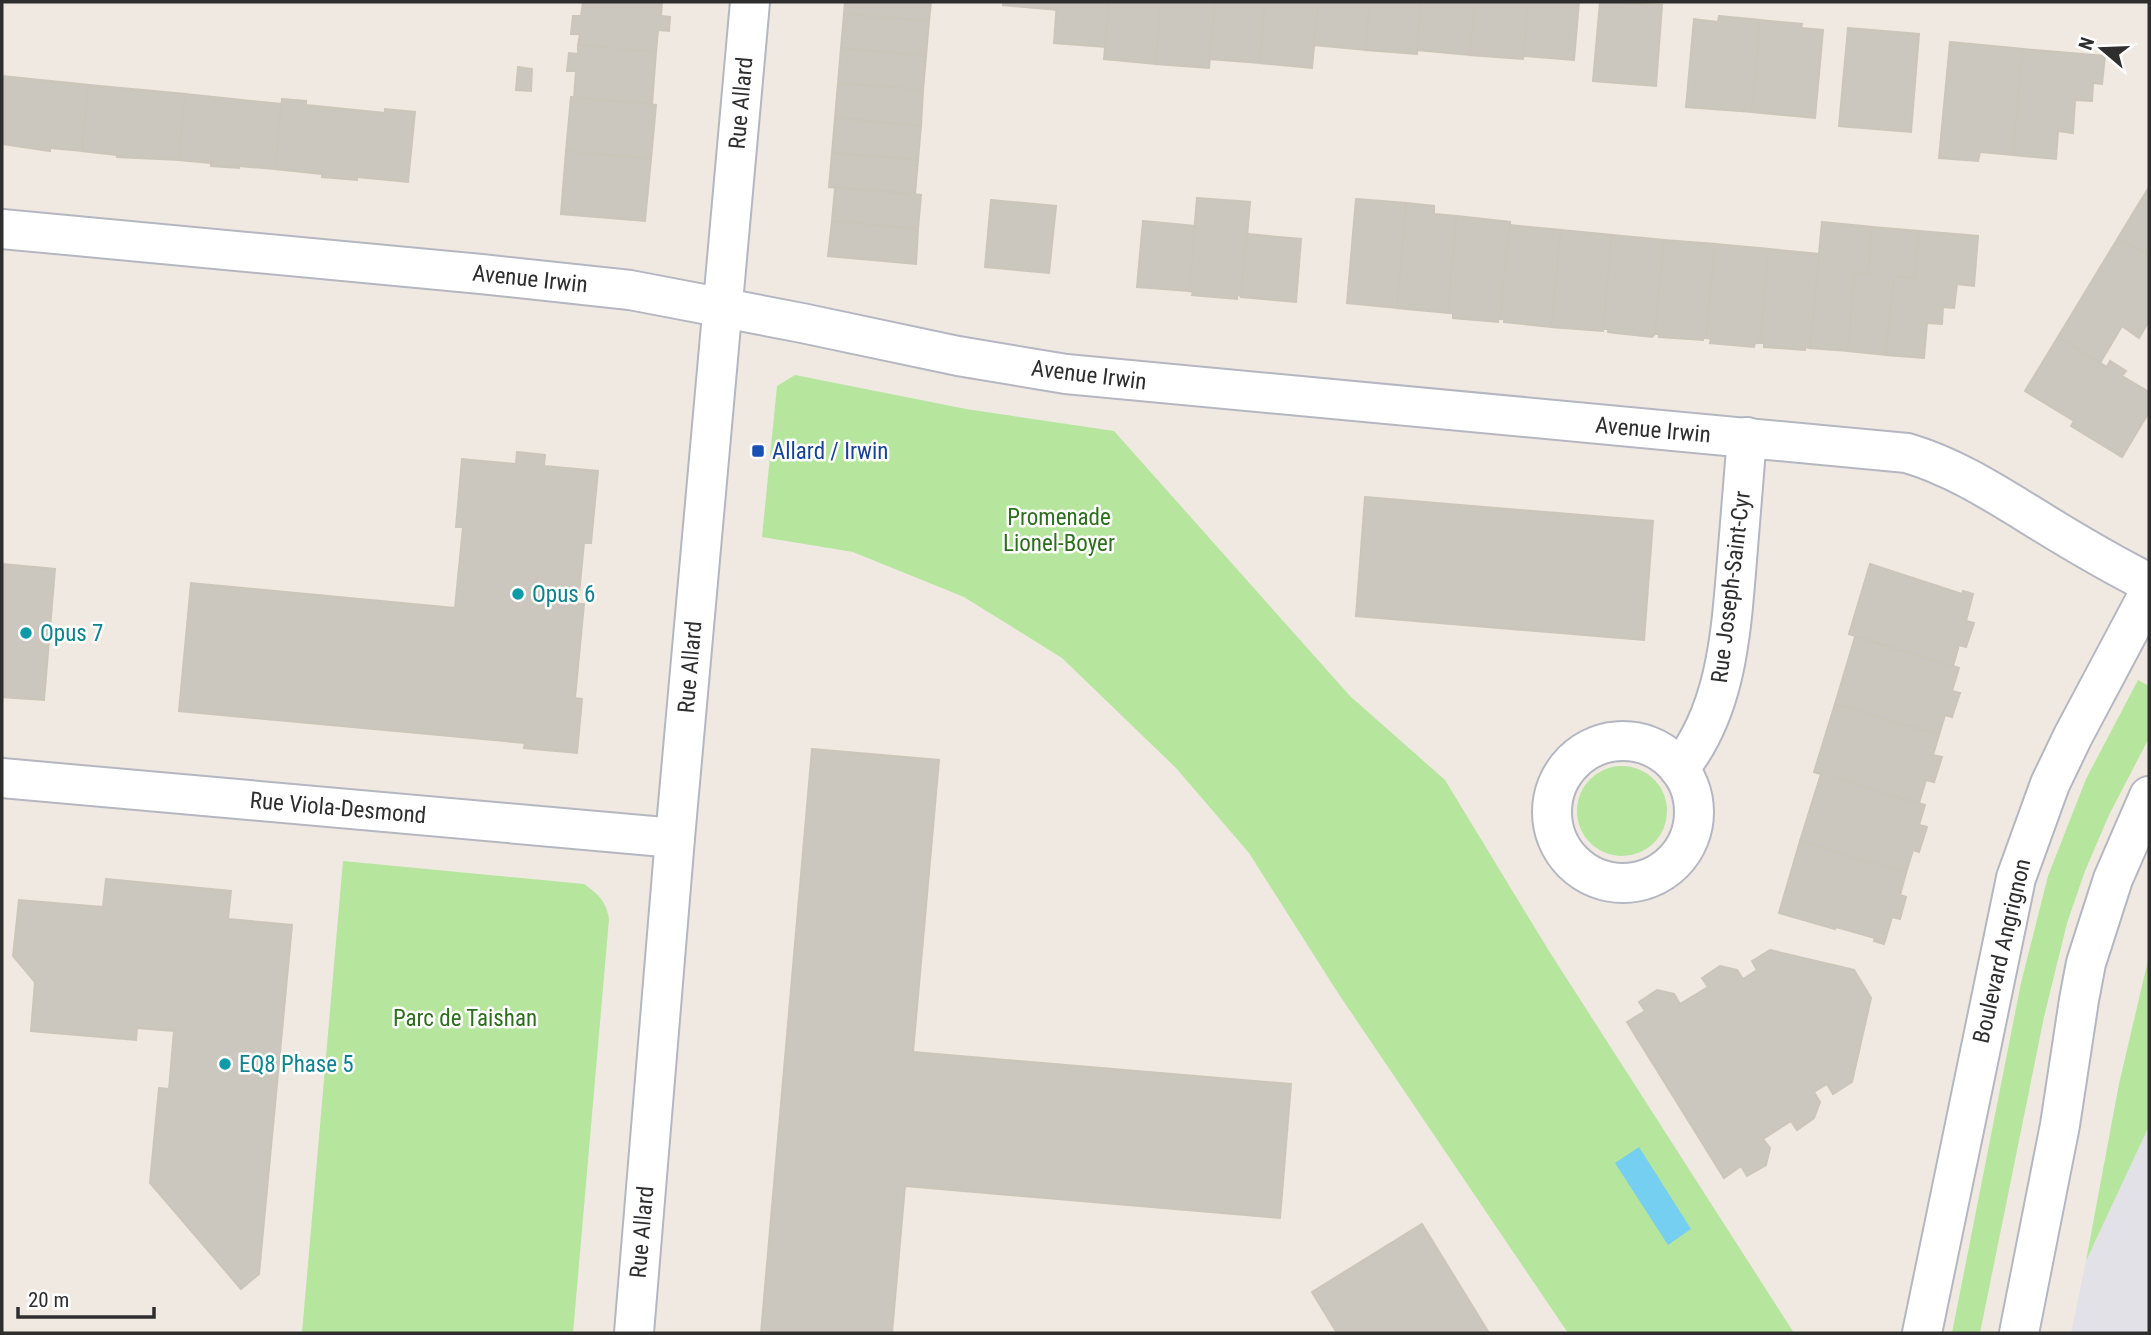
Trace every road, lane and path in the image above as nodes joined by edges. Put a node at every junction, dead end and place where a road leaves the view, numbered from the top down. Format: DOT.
graph roads {
  1 [pos="750,2"];
  2 [pos="2,229"];
  3 [pos="723,307"];
  4 [pos="1747,437"];
  5 [pos="2149,583"];
  6 [pos="2149,593"];
  7 [pos="1679,769"];
  8 [pos="2,778"];
  9 [pos="2149,796"];
  10 [pos="675,838"];
  11 [pos="634,1333"];
  12 [pos="1922,1333"];
  13 [pos="2019,1333"];
  1 -- 3 [label="street, Rue Allard"];
  2 -- 3 [label="street, Avenue Irwin"];
  3 -- 4 [label="street, Avenue Irwin"];
  3 -- 10 [label="street, Rue Allard"];
  4 -- 5 [label="street, Avenue Irwin"];
  4 -- 7 [label="street, Rue Joseph-Saint-Cyr"];
  6 -- 12 [label="street, Boulevard Angrignon"];
  8 -- 10 [label="street, Rue Viola-Desmond"];
  9 -- 13 [label="street"];
  10 -- 11 [label="street, Rue Allard"];
}
